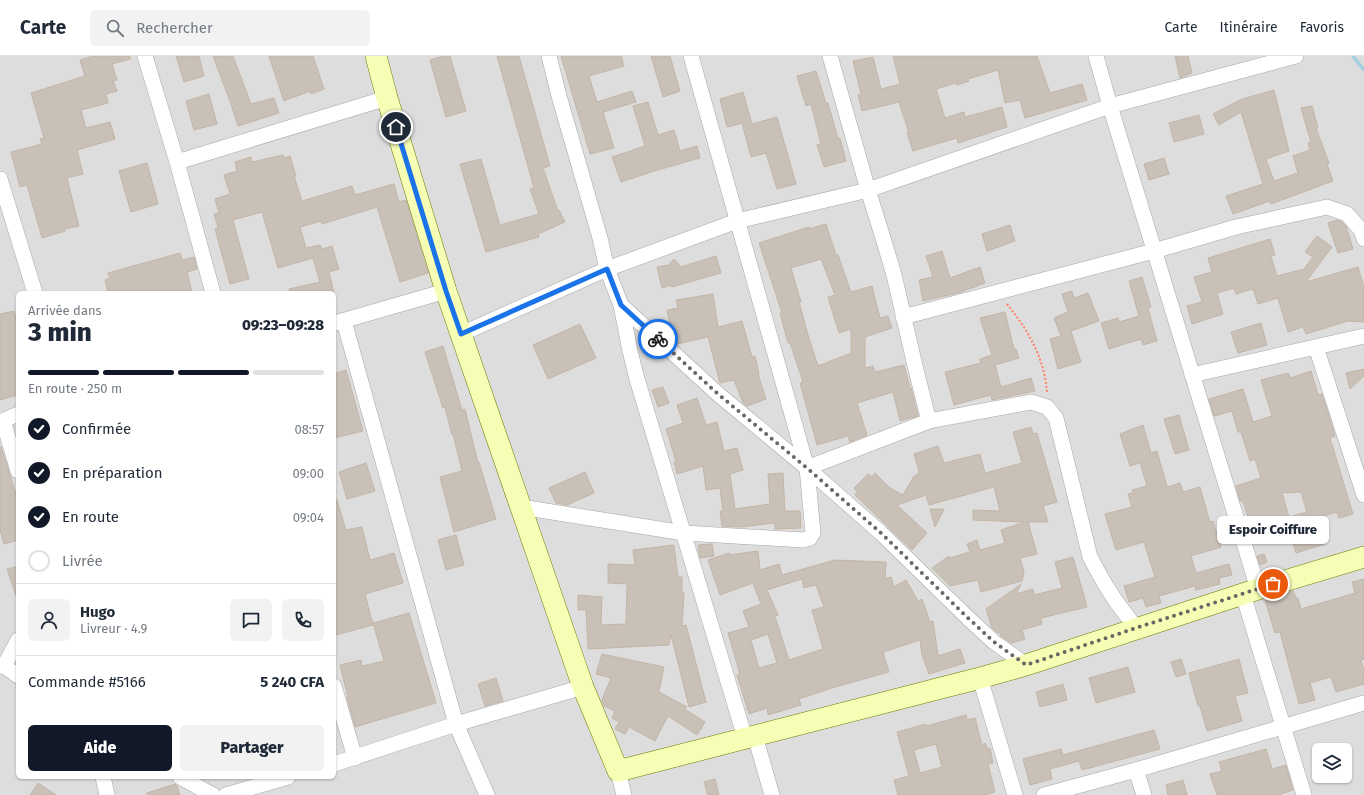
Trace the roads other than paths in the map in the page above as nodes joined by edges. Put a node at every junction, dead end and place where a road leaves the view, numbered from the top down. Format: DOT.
graph roads {
  1 [pos="145,56"];
  2 [pos="376,56"];
  3 [pos="549,56"];
  4 [pos="691,56"];
  5 [pos="830,56"];
  6 [pos="1096,56"];
  7 [pos="1296,56"];
  8 [pos="387,98"];
  9 [pos="1110,106"];
  10 [pos="177,162"];
  11 [pos="0,179"];
  12 [pos="868,190"];
  13 [pos="738,221"];
  14 [pos="1364,239"];
  15 [pos="1154,251"];
  16 [pos="607,269"];
  17 [pos="34,291"];
  18 [pos="212,291"];
  19 [pos="446,291"];
  20 [pos="621,305"];
  21 [pos="903,317"];
  22 [pos="339,322"];
  23 [pos="461,334"];
  24 [pos="1364,336"];
  25 [pos="1316,347"];
  26 [pos="1192,375"];
  27 [pos="16,415"];
  28 [pos="2,421"];
  29 [pos="929,421"];
  30 [pos="16,465"];
  31 [pos="807,468"];
  32 [pos="1364,494"];
  33 [pos="521,507"];
  34 [pos="684,533"];
  35 [pos="1364,557"];
  36 [pos="1250,592"];
  37 [pos="1136,628"];
  38 [pos="16,643"];
  39 [pos="1026,665"];
  40 [pos="2,666"];
  41 [pos="16,675"];
  42 [pos="980,678"];
  43 [pos="583,687"];
  44 [pos="336,693"];
  45 [pos="1364,704"];
  46 [pos="456,724"];
  47 [pos="1283,728"];
  48 [pos="750,737"];
  49 [pos="355,758"];
  50 [pos="336,763"];
  51 [pos="1136,770"];
  52 [pos="618,771"];
  53 [pos="103,779"];
  54 [pos="184,779"];
  55 [pos="273,779"];
  56 [pos="242,783"];
  57 [pos="107,795"];
  58 [pos="213,795"];
  59 [pos="226,795"];
  60 [pos="487,795"];
  61 [pos="624,795"];
  62 [pos="772,795"];
  63 [pos="1015,795"];
  64 [pos="1044,795"];
  65 [pos="1144,795"];
  66 [pos="1304,795"];
  1 -- 10 [label="street"];
  2 -- 8 [label="street"];
  3 -- 16 [label="street"];
  4 -- 13 [label="street"];
  5 -- 12 [label="street"];
  6 -- 9 [label="street"];
  7 -- 9 [label="street"];
  8 -- 10 [label="street"];
  8 -- 19 [label="street"];
  9 -- 12 [label="street"];
  9 -- 15 [label="street"];
  10 -- 18 [label="street"];
  11 -- 17 [label="street"];
  12 -- 13 [label="street"];
  12 -- 21 [label="street"];
  13 -- 16 [label="street"];
  13 -- 31 [label="street"];
  14 -- 15 [label="street"];
  15 -- 21 [label="street"];
  15 -- 26 [label="street"];
  16 -- 20 [label="street"];
  16 -- 23 [label="street"];
  19 -- 22 [label="street"];
  19 -- 23 [label="street"];
  20 -- 31 [label="street"];
  20 -- 34 [label="street"];
  21 -- 29 [label="street"];
  22 -- 46 [label="street"];
  23 -- 33 [label="street"];
  24 -- 25 [label="street"];
  25 -- 26 [label="street"];
  25 -- 32 [label="street"];
  26 -- 36 [label="street"];
  27 -- 28 [label="street"];
  28 -- 30 [label="street"];
  29 -- 31 [label="street"];
  29 -- 37 [label="street"];
  31 -- 34 [label="street"];
  31 -- 39 [label="street"];
  33 -- 34 [label="street"];
  33 -- 43 [label="street"];
  34 -- 48 [label="street"];
  35 -- 36 [label="street"];
  36 -- 37 [label="street"];
  36 -- 47 [label="street"];
  37 -- 39 [label="street"];
  38 -- 40 [label="street"];
  39 -- 42 [label="street"];
  40 -- 41 [label="street"];
  42 -- 48 [label="street"];
  42 -- 63 [label="street"];
  43 -- 46 [label="street"];
  43 -- 52 [label="street"];
  44 -- 49 [label="street"];
  45 -- 47 [label="street"];
  46 -- 49 [label="street"];
  46 -- 60 [label="street"];
  47 -- 51 [label="street"];
  47 -- 66 [label="street"];
  48 -- 52 [label="street"];
  48 -- 62 [label="street"];
  49 -- 50 [label="street"];
  51 -- 64 [label="street"];
  51 -- 65 [label="street"];
  52 -- 61 [label="street"];
  53 -- 57 [label="street"];
  54 -- 58 [label="street"];
  55 -- 56 [label="street"];
  56 -- 59 [label="street"];
}
